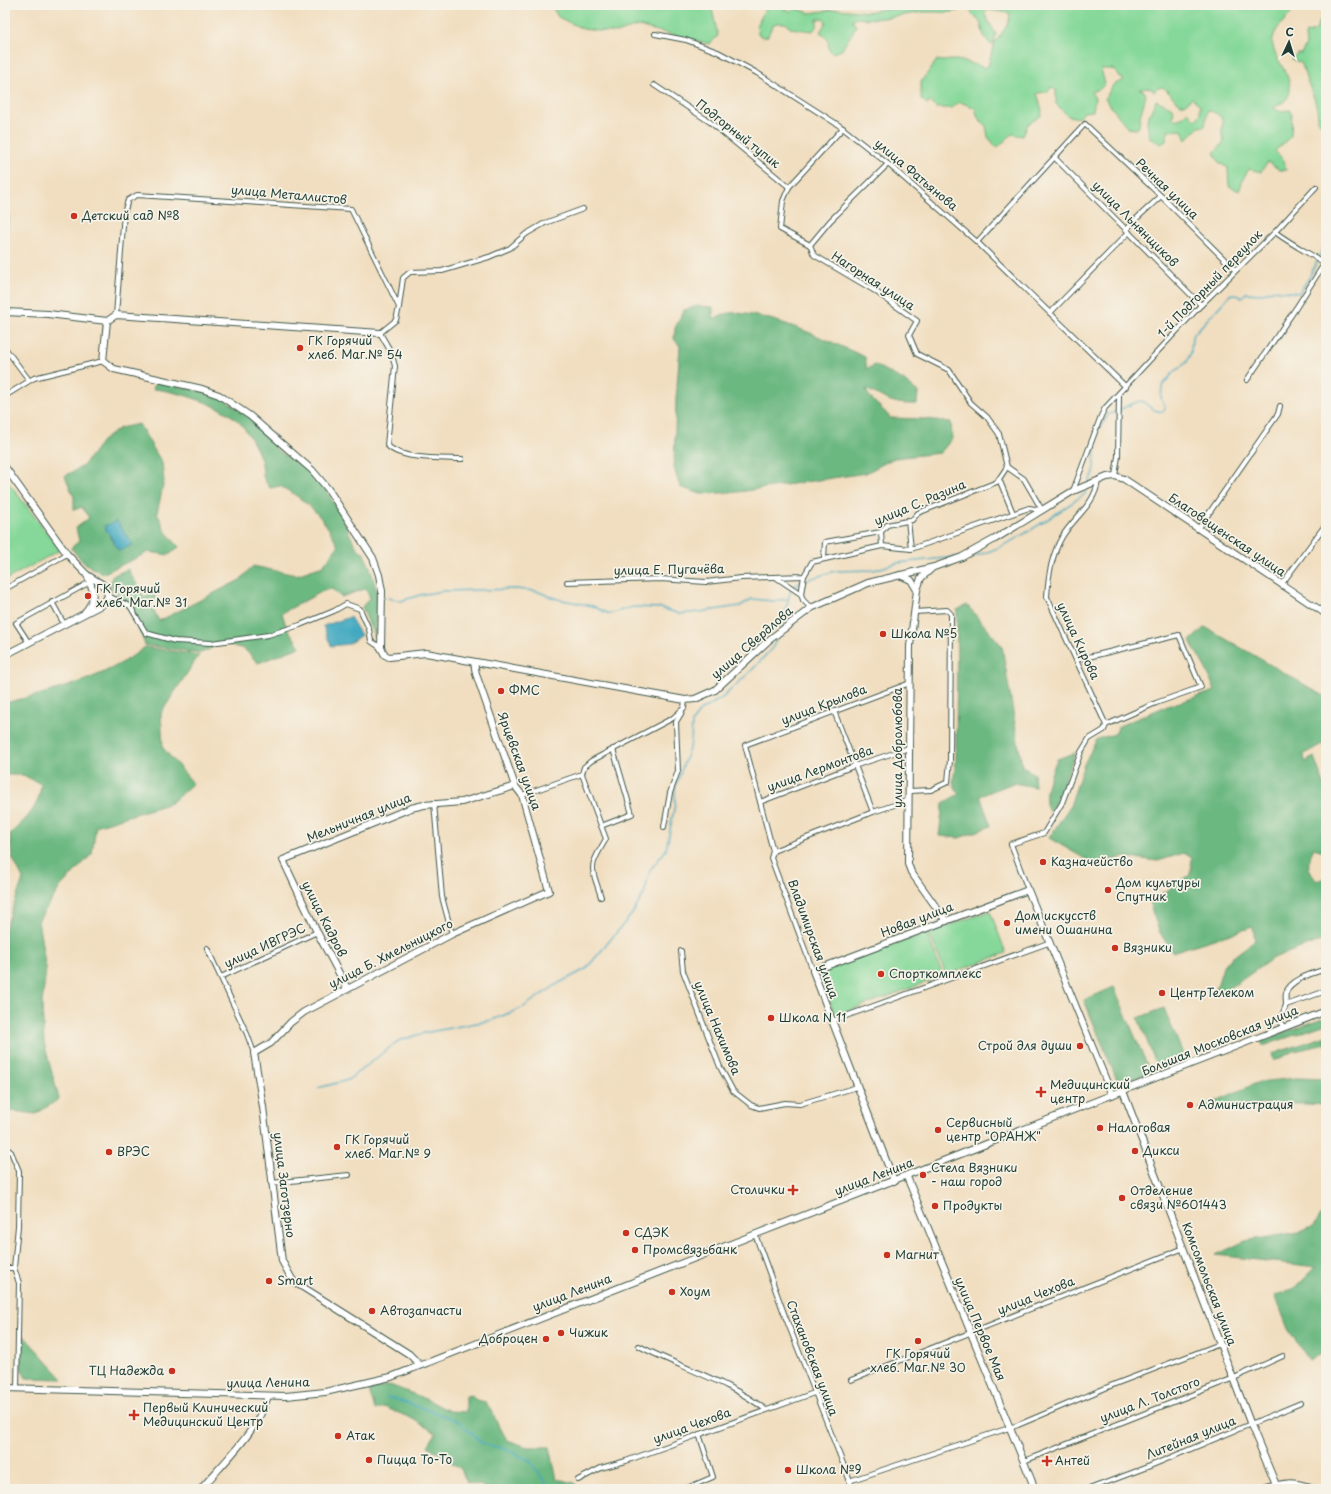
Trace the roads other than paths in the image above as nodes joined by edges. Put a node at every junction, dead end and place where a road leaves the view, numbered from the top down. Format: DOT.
graph roads {
  1 [pos="655,34"];
  2 [pos="654,85"];
  3 [pos="843,128"];
  4 [pos="1055,158"];
  5 [pos="888,164"];
  6 [pos="789,187"];
  7 [pos="1316,187"];
  8 [pos="1161,196"];
  9 [pos="583,209"];
  10 [pos="1128,231"];
  11 [pos="1275,232"];
  12 [pos="977,242"];
  13 [pos="810,245"];
  14 [pos="1325,263"];
  15 [pos="1235,270"];
  16 [pos="1201,305"];
  17 [pos="399,307"];
  18 [pos="5,312"];
  19 [pos="1050,313"];
  20 [pos="116,315"];
  21 [pos="107,321"];
  22 [pos="380,333"];
  23 [pos="5,348"];
  24 [pos="103,361"];
  25 [pos="29,380"];
  26 [pos="1247,380"];
  27 [pos="1126,387"];
  28 [pos="1119,395"];
  29 [pos="5,396"];
  30 [pos="1280,406"];
  31 [pos="462,459"];
  32 [pos="5,467"];
  33 [pos="1007,467"];
  34 [pos="1115,476"];
  35 [pos="999,479"];
  36 [pos="1098,480"];
  37 [pos="1073,491"];
  38 [pos="1042,510"];
  39 [pos="1013,513"];
  40 [pos="908,520"];
  41 [pos="1326,524"];
  42 [pos="1198,529"];
  43 [pos="880,532"];
  44 [pos="882,546"];
  45 [pos="911,549"];
  46 [pos="67,554"];
  47 [pos="824,558"];
  48 [pos="934,567"];
  49 [pos="87,575"];
  50 [pos="898,575"];
  51 [pos="804,576"];
  52 [pos="777,578"];
  53 [pos="98,580"];
  54 [pos="90,582"];
  55 [pos="567,582"];
  56 [pos="1281,585"];
  57 [pos="5,589"];
  58 [pos="916,590"];
  59 [pos="801,594"];
  60 [pos="108,596"];
  61 [pos="52,602"];
  62 [pos="92,602"];
  63 [pos="99,606"];
  64 [pos="811,608"];
  65 [pos="914,612"];
  66 [pos="84,614"];
  67 [pos="1326,614"];
  68 [pos="64,624"];
  69 [pos="29,643"];
  70 [pos="381,648"];
  71 [pos="5,655"];
  72 [pos="1076,660"];
  73 [pos="474,662"];
  74 [pos="910,683"];
  75 [pos="685,700"];
  76 [pos="684,708"];
  77 [pos="834,711"];
  78 [pos="1106,725"];
  79 [pos="745,745"];
  80 [pos="909,748"];
  81 [pos="613,749"];
  82 [pos="854,766"];
  83 [pos="582,774"];
  84 [pos="515,786"];
  85 [pos="909,792"];
  86 [pos="522,795"];
  87 [pos="909,800"];
  88 [pos="760,802"];
  89 [pos="434,803"];
  90 [pos="873,812"];
  91 [pos="601,826"];
  92 [pos="664,827"];
  93 [pos="773,851"];
  94 [pos="283,860"];
  95 [pos="1028,890"];
  96 [pos="549,891"];
  97 [pos="601,897"];
  98 [pos="946,921"];
  99 [pos="317,932"];
  100 [pos="452,934"];
  101 [pos="1048,943"];
  102 [pos="208,948"];
  103 [pos="681,951"];
  104 [pos="1326,969"];
  105 [pos="813,971"];
  106 [pos="221,977"];
  107 [pos="347,988"];
  108 [pos="1326,991"];
  109 [pos="1286,1005"];
  110 [pos="1326,1011"];
  111 [pos="832,1021"];
  112 [pos="1283,1027"];
  113 [pos="254,1053"];
  114 [pos="857,1087"];
  115 [pos="1123,1091"];
  116 [pos="1112,1095"];
  117 [pos="5,1147"];
  118 [pos="349,1175"];
  119 [pos="907,1176"];
  120 [pos="894,1181"];
  121 [pos="272,1183"];
  122 [pos="755,1234"];
  123 [pos="1184,1248"];
  124 [pos="5,1268"];
  125 [pos="14,1268"];
  126 [pos="970,1334"];
  127 [pos="1220,1344"];
  128 [pos="639,1346"];
  129 [pos="1283,1356"];
  130 [pos="420,1365"];
  131 [pos="1234,1378"];
  132 [pos="851,1380"];
  133 [pos="5,1388"];
  134 [pos="17,1389"];
  135 [pos="814,1393"];
  136 [pos="268,1396"];
  137 [pos="1301,1403"];
  138 [pos="766,1410"];
  139 [pos="1251,1425"];
  140 [pos="1010,1426"];
  141 [pos="699,1434"];
  142 [pos="1024,1460"];
  143 [pos="578,1480"];
  144 [pos="849,1480"];
  145 [pos="695,1487"];
  146 [pos="1277,1487"];
  147 [pos="201,1489"];
  148 [pos="685,1489"];
  149 [pos="852,1489"];
  150 [pos="1035,1489"];
  151 [pos="1089,1489"];
  152 [pos="1264,1489"];
  153 [pos="1314,1489"];
  1 -- 3 [label="street, улица Фатьянова"];
  2 -- 6 [label="street, Подгорный тупик"];
  3 -- 5 [label="street, улица Фатьянова"];
  3 -- 6 [label="street"];
  4 -- 8 [label="street, Речная улица"];
  4 -- 10 [label="street, улица Льнянщиков"];
  4 -- 12 [label="street"];
  5 -- 12 [label="street, улица Фатьянова"];
  5 -- 13 [label="street"];
  6 -- 13 [label="street, Нагорная улица"];
  7 -- 11 [label="street, 1-й Подгорный переулок"];
  8 -- 10 [label="street"];
  8 -- 15 [label="street, Речная улица"];
  9 -- 17 [label="street"];
  10 -- 16 [label="street, улица Льнянщиков"];
  10 -- 19 [label="street"];
  11 -- 14 [label="street"];
  11 -- 15 [label="street, 1-й Подгорный переулок"];
  12 -- 19 [label="street, улица Фатьянова"];
  13 -- 33 [label="street, Нагорная улица"];
  14 -- 26 [label="street"];
  15 -- 16 [label="street, 1-й Подгорный переулок"];
  16 -- 27 [label="street, 1-й Подгорный переулок"];
  17 -- 20 [label="street, улица Металлистов"];
  17 -- 22 [label="street"];
  18 -- 21 [label="street"];
  19 -- 27 [label="street, улица Фатьянова"];
  20 -- 21 [label="street"];
  20 -- 22 [label="street"];
  21 -- 24 [label="street"];
  22 -- 31 [label="street"];
  23 -- 25 [label="street"];
  24 -- 25 [label="street"];
  24 -- 70 [label="street"];
  25 -- 29 [label="street"];
  27 -- 28 [label="street, 1-й Подгорный переулок"];
  28 -- 34 [label="street"];
  28 -- 37 [label="street, 1-й Подгорный переулок"];
  30 -- 42 [label="street"];
  32 -- 46 [label="street"];
  33 -- 35 [label="street, улица С. Разина"];
  33 -- 38 [label="street"];
  34 -- 36 [label="street, улица Свердлова"];
  34 -- 42 [label="street, Благовещенская улица"];
  35 -- 39 [label="street"];
  35 -- 40 [label="street, улица С. Разина"];
  36 -- 37 [label="street, улица Свердлова"];
  36 -- 72 [label="street, улица Кирова"];
  37 -- 38 [label="street, улица Свердлова"];
  38 -- 39 [label="street"];
  38 -- 48 [label="street, улица Свердлова"];
  39 -- 45 [label="street"];
  40 -- 43 [label="street, улица С. Разина"];
  40 -- 45 [label="street"];
  41 -- 56 [label="street"];
  42 -- 56 [label="street, Благовещенская улица"];
  43 -- 44 [label="street"];
  43 -- 47 [label="street, улица С. Разина"];
  44 -- 45 [label="street"];
  44 -- 47 [label="street"];
  46 -- 49 [label="street"];
  46 -- 57 [label="street"];
  47 -- 51 [label="street"];
  48 -- 50 [label="street, улица Свердлова"];
  48 -- 58 [label="street"];
  49 -- 53 [label="street"];
  49 -- 54 [label="street"];
  50 -- 58 [label="street"];
  50 -- 64 [label="street, улица Свердлова"];
  51 -- 52 [label="street, улица Е. Пугачёва"];
  51 -- 59 [label="street"];
  52 -- 55 [label="street, улица Е. Пугачёва"];
  52 -- 59 [label="street"];
  53 -- 54 [label="street"];
  53 -- 60 [label="street"];
  54 -- 61 [label="street"];
  54 -- 62 [label="street"];
  56 -- 67 [label="street, Благовещенская улица"];
  58 -- 65 [label="street, улица Добролюбова"];
  59 -- 64 [label="street"];
  60 -- 63 [label="street"];
  60 -- 70 [label="street"];
  61 -- 68 [label="street"];
  61 -- 69 [label="street"];
  62 -- 63 [label="street"];
  62 -- 66 [label="street"];
  63 -- 66 [label="street"];
  64 -- 75 [label="street, улица Свердлова"];
  65 -- 74 [label="street, улица Добролюбова"];
  65 -- 85 [label="street"];
  66 -- 68 [label="street"];
  68 -- 69 [label="street"];
  69 -- 71 [label="street"];
  70 -- 73 [label="street, улица Свердлова"];
  72 -- 78 [label="street, улица Кирова"];
  72 -- 78 [label="street"];
  73 -- 75 [label="street, улица Свердлова"];
  73 -- 84 [label="street, Ярцевская улица"];
  74 -- 77 [label="street, улица Крылова"];
  74 -- 80 [label="street, улица Добролюбова"];
  75 -- 76 [label="street"];
  76 -- 81 [label="street"];
  76 -- 92 [label="street"];
  77 -- 79 [label="street, улица Крылова"];
  77 -- 82 [label="street"];
  78 -- 95 [label="street"];
  79 -- 88 [label="street, Владимирская улица"];
  80 -- 82 [label="street, улица Лермонтова"];
  80 -- 85 [label="street, улица Добролюбова"];
  81 -- 83 [label="street"];
  81 -- 91 [label="street"];
  82 -- 88 [label="street, улица Лермонтова"];
  82 -- 90 [label="street"];
  83 -- 86 [label="street"];
  83 -- 91 [label="street"];
  84 -- 86 [label="street, Ярцевская улица"];
  84 -- 89 [label="street, Мельничная улица"];
  85 -- 87 [label="street, улица Добролюбова"];
  86 -- 96 [label="street, Ярцевская улица"];
  87 -- 90 [label="street"];
  87 -- 98 [label="street, улица Добролюбова"];
  88 -- 93 [label="street, Владимирская улица"];
  89 -- 94 [label="street, Мельничная улица"];
  89 -- 100 [label="street"];
  90 -- 93 [label="street"];
  91 -- 97 [label="street"];
  93 -- 105 [label="street, Владимирская улица"];
  94 -- 99 [label="street, улица Кадров"];
  95 -- 98 [label="street, Новая улица"];
  95 -- 101 [label="street"];
  96 -- 100 [label="street, улица Б. Хмельницкого"];
  98 -- 105 [label="street, Новая улица"];
  99 -- 106 [label="street, улица ИВГРЭС"];
  99 -- 107 [label="street, улица Кадров"];
  100 -- 107 [label="street, улица Б. Хмельницкого"];
  101 -- 111 [label="street"];
  101 -- 116 [label="street"];
  102 -- 106 [label="street, улица Заготзерно"];
  103 -- 114 [label="street, улица Нахимова"];
  104 -- 109 [label="street"];
  105 -- 111 [label="street, Владимирская улица"];
  106 -- 113 [label="street, улица Заготзерно"];
  107 -- 113 [label="street, улица Б. Хмельницкого"];
  108 -- 109 [label="street"];
  109 -- 112 [label="street"];
  110 -- 112 [label="street, Большая Московская улица"];
  111 -- 114 [label="street, Владимирская улица"];
  112 -- 115 [label="street, Большая Московская улица"];
  113 -- 121 [label="street, улица Заготзерно"];
  114 -- 120 [label="street, Владимирская улица"];
  115 -- 116 [label="street, улица Ленина"];
  115 -- 123 [label="street, Комсомольская улица"];
  116 -- 119 [label="street, улица Ленина"];
  117 -- 125 [label="street"];
  118 -- 121 [label="street"];
  119 -- 120 [label="street, улица Ленина"];
  119 -- 126 [label="street, улица Первое Мая"];
  120 -- 122 [label="street, улица Ленина"];
  121 -- 130 [label="street, улица Заготзерно"];
  122 -- 130 [label="street, улица Ленина"];
  122 -- 135 [label="street, Стахановская улица"];
  123 -- 126 [label="street, улица Чехова"];
  123 -- 127 [label="street, Комсомольская улица"];
  124 -- 125 [label="street"];
  125 -- 134 [label="street"];
  126 -- 132 [label="street, улица Чехова"];
  126 -- 140 [label="street, улица Первое Мая"];
  127 -- 131 [label="street, Комсомольская улица"];
  127 -- 140 [label="street"];
  128 -- 138 [label="street"];
  129 -- 131 [label="street, улица Л. Толстого"];
  130 -- 136 [label="street, улица Ленина"];
  131 -- 139 [label="street, Комсомольская улица"];
  131 -- 142 [label="street, улица Л. Толстого"];
  133 -- 134 [label="street, улица Ленина"];
  134 -- 136 [label="street, улица Ленина"];
  135 -- 138 [label="street, улица Чехова"];
  135 -- 144 [label="street, Стахановская улица"];
  136 -- 147 [label="street"];
  137 -- 139 [label="street, Литейная улица"];
  138 -- 141 [label="street, улица Чехова"];
  139 -- 146 [label="street, Комсомольская улица"];
  139 -- 151 [label="street, Литейная улица"];
  140 -- 142 [label="street, улица Первое Мая"];
  140 -- 144 [label="street"];
  141 -- 143 [label="street, улица Чехова"];
  141 -- 145 [label="street"];
  142 -- 150 [label="street, улица Первое Мая"];
  144 -- 149 [label="street, Стахановская улица"];
  145 -- 148 [label="street"];
  146 -- 152 [label="street"];
  146 -- 153 [label="street"];
}
